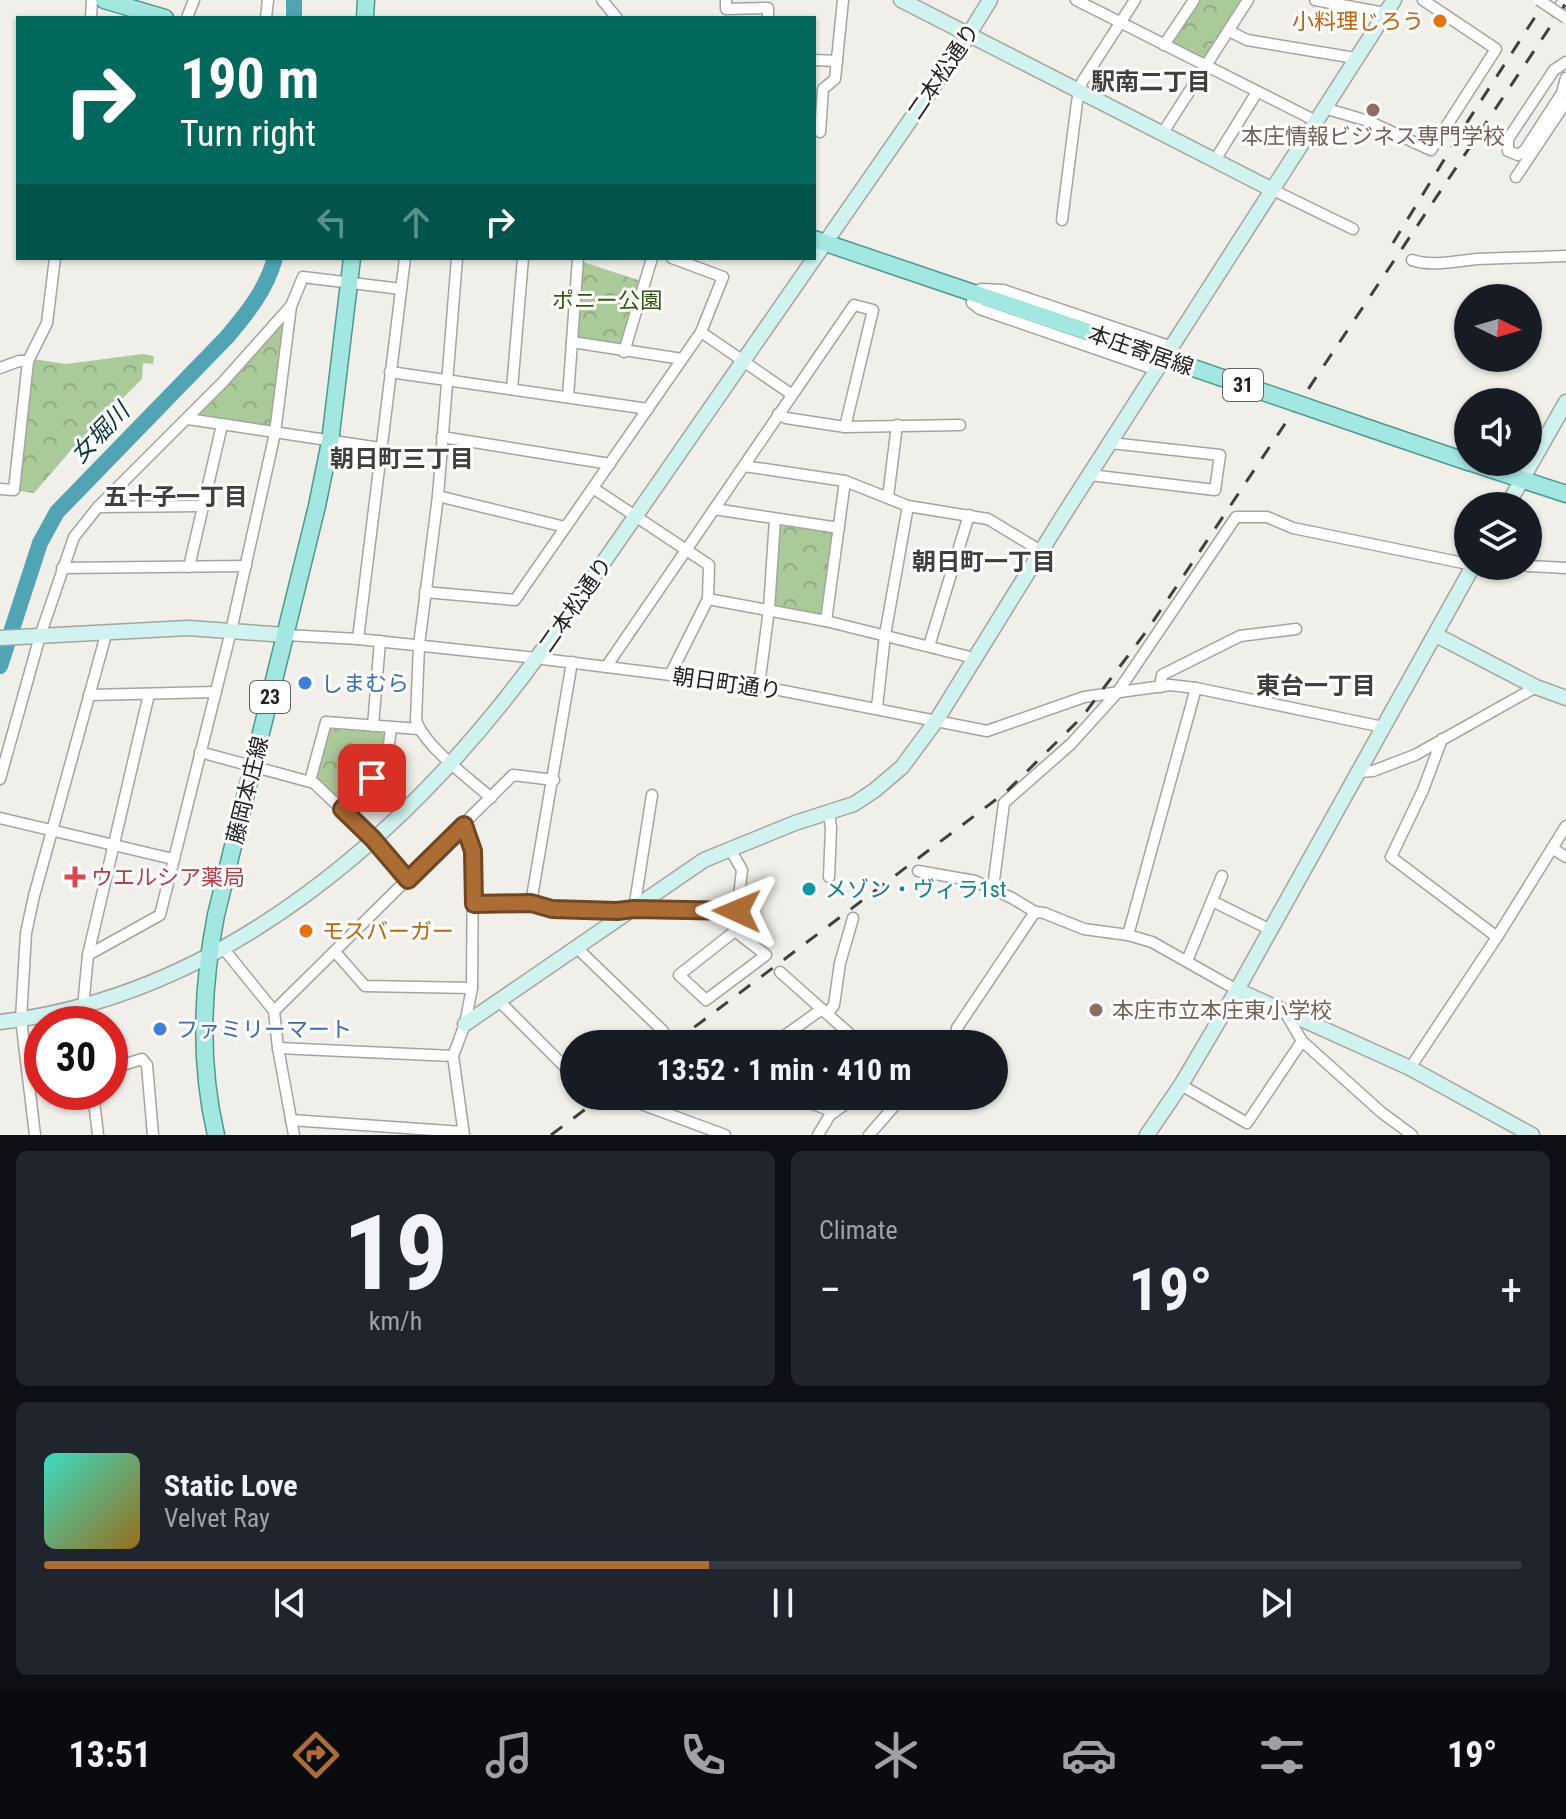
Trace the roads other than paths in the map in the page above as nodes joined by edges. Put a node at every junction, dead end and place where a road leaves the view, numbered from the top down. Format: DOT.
graph roads {
  1 [pos="104,0"];
  2 [pos="194,0"];
  3 [pos="602,0"];
  4 [pos="843,0"];
  5 [pos="901,0"];
  6 [pos="990,0"];
  7 [pos="1076,0"];
  8 [pos="1135,0"];
  9 [pos="1194,0"];
  10 [pos="1248,0"];
  11 [pos="1315,0"];
  12 [pos="1394,0"];
  13 [pos="1423,0"];
  14 [pos="1539,0"];
  15 [pos="1564,0"];
  16 [pos="1328,1"];
  17 [pos="728,9"];
  18 [pos="1385,13"];
  19 [pos="188,15"];
  20 [pos="1561,15"];
  21 [pos="158,16"];
  22 [pos="615,16"];
  23 [pos="768,16"];
  24 [pos="1120,22"];
  25 [pos="1229,31"];
  26 [pos="969,35"];
  27 [pos="1164,45"];
  28 [pos="1355,58"];
  29 [pos="816,60"];
  30 [pos="837,61"];
  31 [pos="1566,62"];
  32 [pos="1206,65"];
  33 [pos="1566,78"];
  34 [pos="1080,91"];
  35 [pos="1257,92"];
  36 [pos="1566,102"];
  37 [pos="1320,115"];
  38 [pos="820,132"];
  39 [pos="1162,134"];
  40 [pos="1215,160"];
  41 [pos="1516,177"];
  42 [pos="1271,189"];
  43 [pos="1062,220"];
  44 [pos="1353,229"];
  45 [pos="820,241"];
  46 [pos="1566,256"];
  47 [pos="55,260"];
  48 [pos="352,260"];
  49 [pos="405,260"];
  50 [pos="457,260"];
  51 [pos="523,260"];
  52 [pos="578,260"];
  53 [pos="651,260"];
  54 [pos="677,260"];
  55 [pos="808,260"];
  56 [pos="1412,260"];
  57 [pos="350,282"];
  58 [pos="401,289"];
  59 [pos="973,293"];
  60 [pos="291,306"];
  61 [pos="701,332"];
  62 [pos="572,342"];
  63 [pos="1172,347"];
  64 [pos="624,352"];
  65 [pos="28,359"];
  66 [pos="682,359"];
  67 [pos="742,361"];
  68 [pos="0,368"];
  69 [pos="1157,370"];
  70 [pos="390,372"];
  71 [pos="447,379"];
  72 [pos="512,389"];
  73 [pos="791,394"];
  74 [pos="568,397"];
  75 [pos="1566,402"];
  76 [pos="648,409"];
  77 [pos="778,414"];
  78 [pos="188,419"];
  79 [pos="222,425"];
  80 [pos="897,425"];
  81 [pos="960,425"];
  82 [pos="845,427"];
  83 [pos="275,433"];
  84 [pos="442,437"];
  85 [pos="330,442"];
  86 [pos="1111,443"];
  87 [pos="380,448"];
  88 [pos="1454,457"];
  89 [pos="610,464"];
  90 [pos="744,466"];
  91 [pos="1090,475"];
  92 [pos="1509,476"];
  93 [pos="1521,480"];
  94 [pos="845,481"];
  95 [pos="593,488"];
  96 [pos="0,489"];
  97 [pos="1515,492"];
  98 [pos="1566,494"];
  99 [pos="438,496"];
  100 [pos="888,497"];
  101 [pos="203,506"];
  102 [pos="908,506"];
  103 [pos="98,507"];
  104 [pos="714,509"];
  105 [pos="969,515"];
  106 [pos="636,516"];
  107 [pos="775,519"];
  108 [pos="565,527"];
  109 [pos="839,528"];
  110 [pos="687,549"];
  111 [pos="1041,551"];
  112 [pos="1454,562"];
  113 [pos="246,566"];
  114 [pos="189,567"];
  115 [pos="1542,567"];
  116 [pos="62,568"];
  117 [pos="1566,568"];
  118 [pos="1465,580"];
  119 [pos="425,592"];
  120 [pos="708,599"];
  121 [pos="769,609"];
  122 [pos="826,621"];
  123 [pos="1296,629"];
  124 [pos="107,631"];
  125 [pos="231,631"];
  126 [pos="286,635"];
  127 [pos="885,635"];
  128 [pos="1436,635"];
  129 [pos="38,636"];
  130 [pos="0,638"];
  131 [pos="358,639"];
  132 [pos="380,641"];
  133 [pos="419,645"];
  134 [pos="929,646"];
  135 [pos="537,658"];
  136 [pos="974,658"];
  137 [pos="572,662"];
  138 [pos="606,667"];
  139 [pos="670,675"];
  140 [pos="759,686"];
  141 [pos="1160,687"];
  142 [pos="1536,687"];
  143 [pos="1196,688"];
  144 [pos="216,692"];
  145 [pos="1117,693"];
  146 [pos="149,694"];
  147 [pos="89,695"];
  148 [pos="1566,698"];
  149 [pos="877,707"];
  150 [pos="936,721"];
  151 [pos="373,726"];
  152 [pos="1383,727"];
  153 [pos="391,728"];
  154 [pos="419,729"];
  155 [pos="1442,739"];
  156 [pos="200,752"];
  157 [pos="450,762"];
  158 [pos="253,768"];
  159 [pos="1358,772"];
  160 [pos="0,779"];
  161 [pos="554,780"];
  162 [pos="310,781"];
  163 [pos="652,795"];
  164 [pos="491,798"];
  165 [pos="342,809"];
  166 [pos="829,812"];
  167 [pos="0,818"];
  168 [pos="464,825"];
  169 [pos="1566,826"];
  170 [pos="51,830"];
  171 [pos="373,839"];
  172 [pos="115,845"];
  173 [pos="1552,848"];
  174 [pos="730,849"];
  175 [pos="1566,857"];
  176 [pos="173,859"];
  177 [pos="918,871"];
  178 [pos="1222,876"];
  179 [pos="829,877"];
  180 [pos="408,880"];
  181 [pos="993,888"];
  182 [pos="1212,901"];
  183 [pos="531,903"];
  184 [pos="474,904"];
  185 [pos="634,909"];
  186 [pos="737,911"];
  187 [pos="1035,912"];
  188 [pos="853,918"];
  189 [pos="1271,930"];
  190 [pos="735,931"];
  191 [pos="1128,935"];
  192 [pos="1497,937"];
  193 [pos="223,948"];
  194 [pos="577,948"];
  195 [pos="336,953"];
  196 [pos="88,955"];
  197 [pos="208,957"];
  198 [pos="1187,961"];
  199 [pos="780,972"];
  200 [pos="472,988"];
  201 [pos="1237,990"];
  202 [pos="499,1001"];
  203 [pos="83,1006"];
  204 [pos="86,1006"];
  205 [pos="274,1011"];
  206 [pos="825,1011"];
  207 [pos="1285,1012"];
  208 [pos="24,1018"];
  209 [pos="21,1019"];
  210 [pos="0,1022"];
  211 [pos="465,1024"];
  212 [pos="662,1030"];
  213 [pos="795,1030"];
  214 [pos="846,1030"];
  215 [pos="957,1030"];
  216 [pos="1302,1041"];
  217 [pos="278,1048"];
  218 [pos="453,1056"];
  219 [pos="560,1062"];
  220 [pos="128,1063"];
  221 [pos="1410,1068"];
  222 [pos="1181,1085"];
  223 [pos="95,1110"];
  224 [pos="657,1110"];
  225 [pos="829,1110"];
  226 [pos="837,1110"];
  227 [pos="892,1110"];
  228 [pos="834,1112"];
  229 [pos="291,1120"];
  230 [pos="359,1129"];
  231 [pos="215,1132"];
  232 [pos="874,1133"];
  233 [pos="464,1134"];
  234 [pos="35,1135"];
  235 [pos="98,1135"];
  236 [pos="153,1135"];
  237 [pos="294,1135"];
  238 [pos="725,1135"];
  239 [pos="818,1135"];
  240 [pos="1147,1135"];
  241 [pos="1412,1135"];
  242 [pos="1532,1135"];
  1 -- 21 [label="main road"];
  2 -- 19 [label="street"];
  3 -- 22 [label="street"];
  4 -- 30 [label="street"];
  5 -- 26 [label="street"];
  6 -- 26 [label="street, 二本松通り"];
  7 -- 24 [label="street"];
  8 -- 24 [label="street"];
  9 -- 27 [label="street"];
  10 -- 25 [label="street"];
  11 -- 16 [label="street"];
  12 -- 18 [label="street"];
  13 -- 37 [label="street"];
  14 -- 20 [label="street, bridge"];
  15 -- 20 [label="street"];
  16 -- 18 [label="street"];
  17 -- 23 [label="street"];
  18 -- 28 [label="street"];
  24 -- 27 [label="street"];
  24 -- 34 [label="street"];
  25 -- 28 [label="street"];
  25 -- 32 [label="street"];
  26 -- 34 [label="street"];
  26 -- 45 [label="street, 二本松通り"];
  27 -- 32 [label="street"];
  28 -- 37 [label="street"];
  29 -- 30 [label="street"];
  30 -- 38 [label="street"];
  31 -- 33 [label="street"];
  32 -- 35 [label="street"];
  32 -- 39 [label="street"];
  34 -- 39 [label="street"];
  34 -- 43 [label="street"];
  35 -- 37 [label="street"];
  35 -- 40 [label="street"];
  36 -- 41 [label="street"];
  37 -- 42 [label="street"];
  39 -- 40 [label="street"];
  40 -- 42 [label="street"];
  42 -- 44 [label="street"];
  42 -- 63 [label="street"];
  45 -- 59 [label="main road, 本庄寄居線 / 31"];
  46 -- 56 [label="street"];
  47 -- 65 [label="street"];
  48 -- 57 [label="main road, 藤岡本庄線 / 23"];
  49 -- 58 [label="street"];
  50 -- 71 [label="street"];
  51 -- 72 [label="street"];
  52 -- 62 [label="street"];
  53 -- 64 [label="street"];
  54 -- 61 [label="street"];
  55 -- 67 [label="street, 二本松通り"];
  57 -- 58 [label="street"];
  57 -- 60 [label="street"];
  57 -- 85 [label="main road, 藤岡本庄線 / 23"];
  58 -- 70 [label="street"];
  59 -- 63 [label="street"];
  59 -- 69 [label="street"];
  59 -- 88 [label="main road, 本庄寄居線 / 31, bridge"];
  60 -- 78 [label="street"];
  60 -- 83 [label="street"];
  61 -- 66 [label="street"];
  61 -- 67 [label="street"];
  62 -- 64 [label="street"];
  62 -- 74 [label="street"];
  63 -- 69 [label="street"];
  64 -- 66 [label="street"];
  65 -- 68 [label="street"];
  65 -- 96 [label="street"];
  66 -- 76 [label="street"];
  67 -- 73 [label="street"];
  67 -- 106 [label="street, 二本松通り"];
  69 -- 86 [label="street"];
  70 -- 71 [label="street"];
  70 -- 87 [label="street"];
  71 -- 72 [label="street"];
  71 -- 84 [label="street"];
  72 -- 74 [label="street"];
  73 -- 77 [label="street"];
  73 -- 82 [label="street"];
  74 -- 76 [label="street"];
  75 -- 93 [label="street"];
  76 -- 89 [label="street"];
  77 -- 82 [label="street"];
  77 -- 90 [label="street"];
  78 -- 79 [label="street"];
  78 -- 103 [label="street"];
  79 -- 83 [label="street"];
  79 -- 101 [label="street"];
  80 -- 81 [label="street"];
  80 -- 82 [label="street"];
  80 -- 100 [label="street"];
  83 -- 85 [label="street"];
  83 -- 113 [label="street"];
  84 -- 89 [label="street"];
  84 -- 99 [label="street"];
  85 -- 87 [label="street"];
  85 -- 126 [label="main road, 藤岡本庄線 / 23"];
  86 -- 91 [label="street"];
  86 -- 91 [label="street"];
  87 -- 131 [label="street"];
  89 -- 95 [label="street"];
  90 -- 94 [label="street"];
  90 -- 104 [label="street"];
  91 -- 111 [label="street"];
  92 -- 93 [label="main road, 本庄寄居線 / 31"];
  93 -- 97 [label="street"];
  93 -- 98 [label="main road, 本庄寄居線 / 31"];
  94 -- 100 [label="street"];
  94 -- 109 [label="street"];
  95 -- 106 [label="street"];
  95 -- 108 [label="street"];
  99 -- 108 [label="street"];
  99 -- 119 [label="street"];
  100 -- 102 [label="street"];
  101 -- 103 [label="street"];
  101 -- 114 [label="street"];
  102 -- 105 [label="street"];
  102 -- 127 [label="street"];
  103 -- 116 [label="street"];
  104 -- 107 [label="street"];
  104 -- 110 [label="street"];
  105 -- 111 [label="street"];
  105 -- 134 [label="street"];
  106 -- 110 [label="street"];
  106 -- 135 [label="street, 二本松通り"];
  107 -- 109 [label="street"];
  107 -- 121 [label="street"];
  108 -- 119 [label="street"];
  109 -- 122 [label="street"];
  110 -- 120 [label="street"];
  110 -- 138 [label="street"];
  111 -- 136 [label="street"];
  112 -- 145 [label="street"];
  113 -- 114 [label="street"];
  113 -- 125 [label="street"];
  114 -- 116 [label="street"];
  115 -- 117 [label="street"];
  116 -- 129 [label="street"];
  118 -- 128 [label="street"];
  119 -- 133 [label="street"];
  120 -- 121 [label="street"];
  120 -- 139 [label="street"];
  121 -- 122 [label="street"];
  121 -- 140 [label="street"];
  122 -- 127 [label="street"];
  123 -- 141 [label="street"];
  124 -- 125 [label="street"];
  124 -- 129 [label="street"];
  124 -- 147 [label="street"];
  125 -- 126 [label="street"];
  125 -- 144 [label="street"];
  126 -- 131 [label="street, 朝日町通り"];
  126 -- 158 [label="main road, 藤岡本庄線 / 23"];
  127 -- 134 [label="street"];
  127 -- 149 [label="street"];
  128 -- 142 [label="street"];
  128 -- 152 [label="street"];
  129 -- 130 [label="street"];
  129 -- 160 [label="street"];
  131 -- 132 [label="street, 朝日町通り"];
  132 -- 133 [label="street, 朝日町通り"];
  132 -- 151 [label="street"];
  133 -- 135 [label="street, 朝日町通り"];
  133 -- 154 [label="street"];
  134 -- 136 [label="street"];
  135 -- 137 [label="street, 朝日町通り"];
  135 -- 157 [label="street, 二本松通り"];
  136 -- 150 [label="street"];
  137 -- 138 [label="street, 朝日町通り"];
  137 -- 161 [label="street"];
  138 -- 139 [label="street, 朝日町通り"];
  139 -- 140 [label="street, 朝日町通り"];
  140 -- 149 [label="street, 朝日町通り"];
  141 -- 143 [label="street, 朝日町通り"];
  141 -- 145 [label="street, 朝日町通り"];
  142 -- 148 [label="street"];
  142 -- 155 [label="street"];
  143 -- 152 [label="street, 朝日町通り"];
  143 -- 191 [label="street"];
  144 -- 146 [label="street"];
  144 -- 156 [label="street"];
  145 -- 150 [label="street, 朝日町通り"];
  145 -- 181 [label="street"];
  146 -- 147 [label="street"];
  146 -- 172 [label="street"];
  147 -- 170 [label="street"];
  149 -- 150 [label="street, 朝日町通り"];
  150 -- 166 [label="street"];
  151 -- 153 [label="street"];
  151 -- 162 [label="street"];
  152 -- 159 [label="street"];
  153 -- 154 [label="street"];
  153 -- 165 [label="street"];
  154 -- 157 [label="street"];
  155 -- 159 [label="street"];
  155 -- 192 [label="street"];
  156 -- 158 [label="street"];
  156 -- 176 [label="street"];
  157 -- 164 [label="street"];
  157 -- 171 [label="street, 二本松通り"];
  158 -- 162 [label="street"];
  158 -- 197 [label="main road, 藤岡本庄線 / 23"];
  159 -- 189 [label="street"];
  161 -- 164 [label="street"];
  161 -- 183 [label="street"];
  162 -- 165 [label="street"];
  163 -- 185 [label="street"];
  164 -- 168 [label="street"];
  165 -- 171 [label="street"];
  166 -- 174 [label="street"];
  166 -- 179 [label="street"];
  167 -- 170 [label="street"];
  168 -- 180 [label="street"];
  168 -- 184 [label="street"];
  169 -- 173 [label="street"];
  170 -- 172 [label="street"];
  170 -- 209 [label="street"];
  171 -- 180 [label="street"];
  171 -- 193 [label="street, 二本松通り"];
  172 -- 176 [label="street"];
  172 -- 196 [label="street"];
  173 -- 175 [label="street"];
  173 -- 192 [label="street"];
  174 -- 185 [label="street"];
  174 -- 186 [label="street"];
  176 -- 196 [label="street"];
  177 -- 181 [label="street"];
  178 -- 182 [label="street"];
  180 -- 195 [label="street"];
  181 -- 187 [label="street"];
  182 -- 189 [label="street"];
  182 -- 198 [label="street"];
  183 -- 184 [label="street"];
  183 -- 185 [label="street"];
  184 -- 200 [label="street"];
  185 -- 186 [label="street"];
  185 -- 194 [label="street"];
  186 -- 190 [label="street"];
  187 -- 191 [label="street"];
  187 -- 215 [label="street"];
  188 -- 206 [label="street"];
  189 -- 201 [label="street"];
  190 -- 190 [label="street"];
  191 -- 198 [label="street"];
  192 -- 221 [label="street"];
  193 -- 197 [label="street, 二本松通り"];
  193 -- 205 [label="street"];
  194 -- 202 [label="street"];
  194 -- 212 [label="street"];
  195 -- 200 [label="street"];
  195 -- 205 [label="street"];
  196 -- 203 [label="street"];
  197 -- 204 [label="street, 二本松通り"];
  197 -- 231 [label="main road, 藤岡本庄線 / 23"];
  198 -- 201 [label="street"];
  199 -- 206 [label="street"];
  200 -- 211 [label="street"];
  201 -- 207 [label="street"];
  201 -- 222 [label="street"];
  202 -- 211 [label="street"];
  202 -- 219 [label="street"];
  205 -- 217 [label="street"];
  206 -- 213 [label="street"];
  206 -- 214 [label="street"];
  207 -- 216 [label="street"];
  207 -- 221 [label="street"];
  208 -- 209 [label="street, 二本松通り"];
  209 -- 210 [label="street, 二本松通り"];
  209 -- 234 [label="street"];
  211 -- 218 [label="street"];
  216 -- 222 [label="street"];
  216 -- 241 [label="street"];
  217 -- 218 [label="street"];
  217 -- 229 [label="street"];
  218 -- 233 [label="street"];
  220 -- 236 [label="street"];
  221 -- 242 [label="street"];
  222 -- 240 [label="street"];
  223 -- 235 [label="street"];
  224 -- 238 [label="street"];
  225 -- 228 [label="street"];
  226 -- 228 [label="street"];
  227 -- 232 [label="street"];
  228 -- 239 [label="street"];
  229 -- 230 [label="street"];
  229 -- 237 [label="street"];
  230 -- 233 [label="street"];
}
